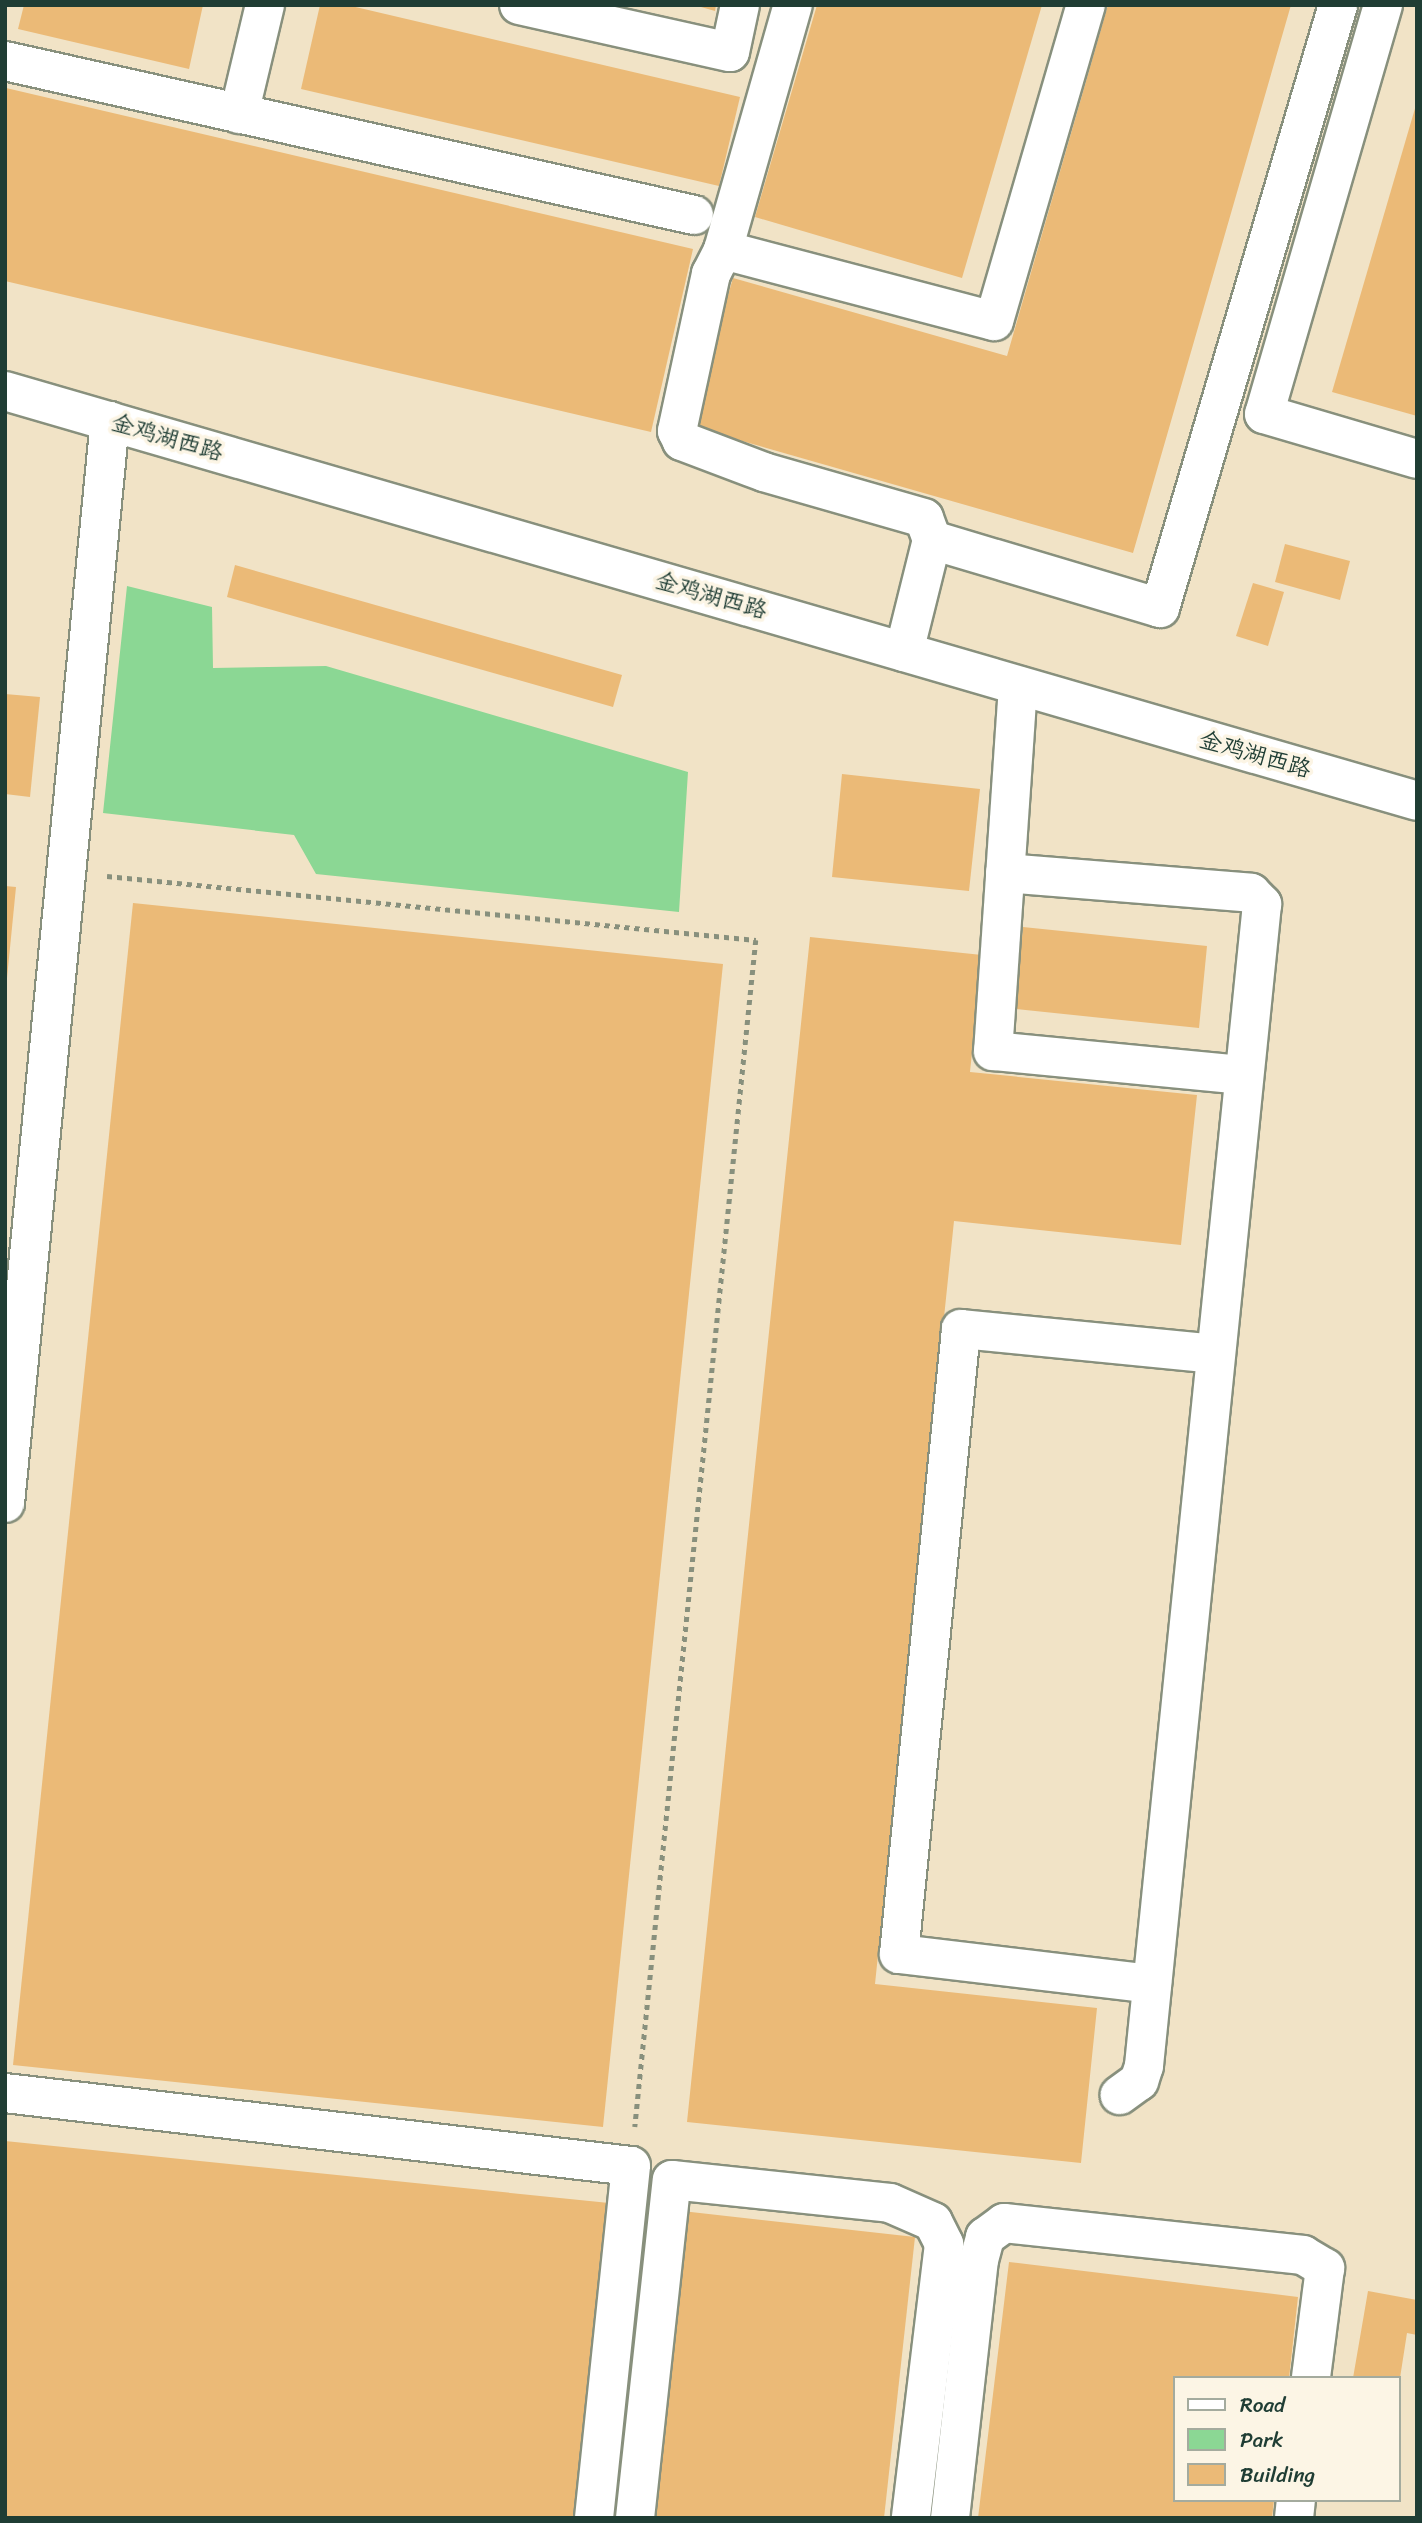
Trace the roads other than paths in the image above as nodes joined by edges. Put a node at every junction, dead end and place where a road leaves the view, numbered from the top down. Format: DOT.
graph roads {
  1 [pos="265,5"];
  2 [pos="519,5"];
  3 [pos="740,5"];
  4 [pos="793,5"];
  5 [pos="1086,5"];
  6 [pos="1338,5"];
  7 [pos="1383,5"];
  8 [pos="5,61"];
  9 [pos="239,114"];
  10 [pos="694,215"];
  11 [pos="723,250"];
  12 [pos="5,391"];
  13 [pos="110,421"];
  14 [pos="1417,459"];
  15 [pos="932,540"];
  16 [pos="904,652"];
  17 [pos="1018,686"];
  18 [pos="1417,801"];
  19 [pos="1005,873"];
  20 [pos="1243,1075"];
  21 [pos="1215,1354"];
  22 [pos="5,1503"];
  23 [pos="1152,1984"];
  24 [pos="5,2093"];
  25 [pos="1120,2095"];
  26 [pos="1311,2376"];
  27 [pos="594,2518"];
  28 [pos="635,2518"];
  29 [pos="911,2518"];
  30 [pos="950,2518"];
  1 -- 9 [label="street"];
  2 -- 3 [label="street"];
  4 -- 11 [label="street"];
  5 -- 11 [label="street"];
  6 -- 15 [label="street"];
  7 -- 14 [label="street"];
  8 -- 9 [label="street"];
  9 -- 10 [label="street"];
  11 -- 15 [label="street"];
  12 -- 13 [label="street, 金鸡湖西路"];
  13 -- 16 [label="street, 金鸡湖西路"];
  13 -- 22 [label="street"];
  15 -- 16 [label="street"];
  16 -- 17 [label="street, 金鸡湖西路"];
  17 -- 18 [label="street, 金鸡湖西路"];
  17 -- 19 [label="street"];
  19 -- 20 [label="street"];
  19 -- 20 [label="street"];
  20 -- 21 [label="street"];
  21 -- 23 [label="street"];
  21 -- 23 [label="street"];
  23 -- 25 [label="street"];
  24 -- 27 [label="street"];
  26 -- 30 [label="street"];
  28 -- 29 [label="street"];
}
